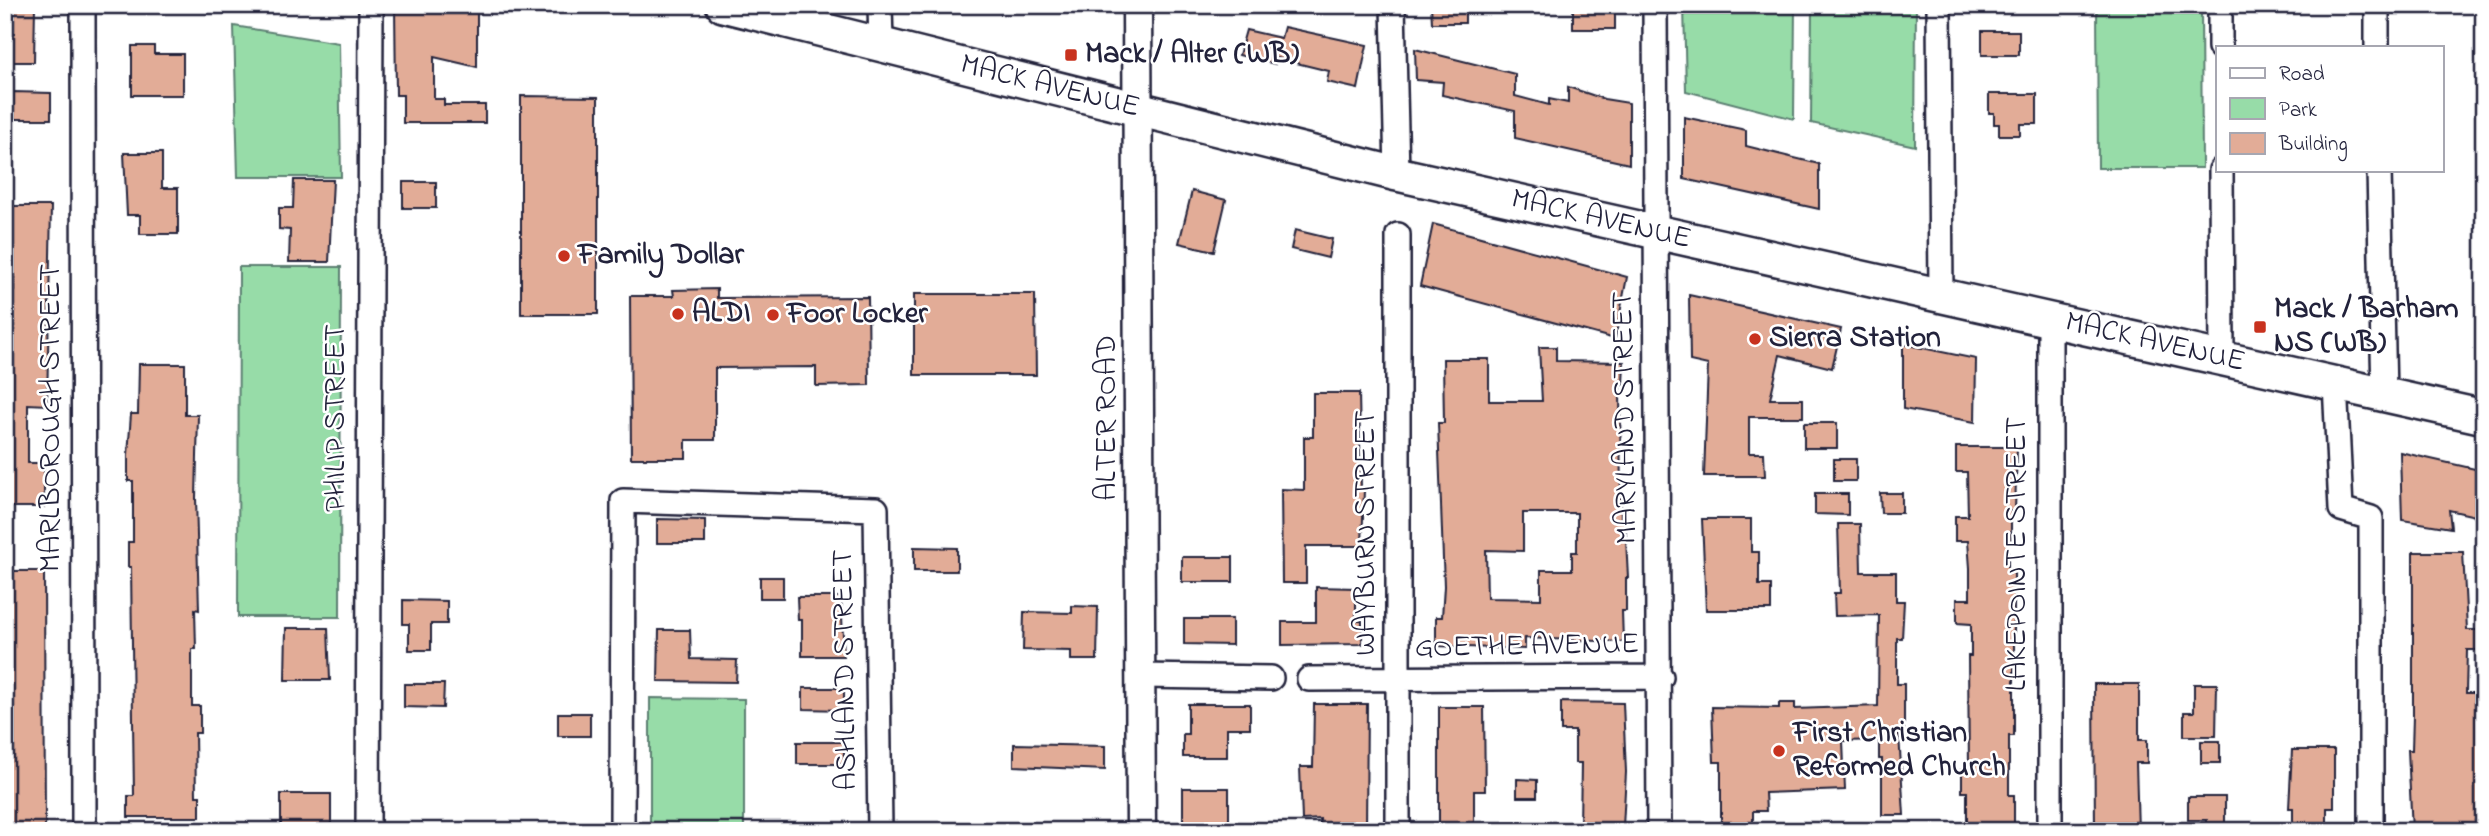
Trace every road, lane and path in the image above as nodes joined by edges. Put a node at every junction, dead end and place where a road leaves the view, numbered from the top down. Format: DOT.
graph roads {
  1 [pos="83,5"];
  2 [pos="371,5"];
  3 [pos="723,5"];
  4 [pos="880,5"];
  5 [pos="1137,5"];
  6 [pos="1393,5"];
  7 [pos="1655,5"];
  8 [pos="1939,5"];
  9 [pos="2220,5"];
  10 [pos="2377,5"];
  11 [pos="881,44"];
  12 [pos="2220,46"];
  13 [pos="2377,46"];
  14 [pos="1136,109"];
  15 [pos="2221,172"];
  16 [pos="2379,172"];
  17 [pos="1397,174"];
  18 [pos="1657,232"];
  19 [pos="1398,234"];
  20 [pos="1941,296"];
  21 [pos="2050,320"];
  22 [pos="2222,358"];
  23 [pos="2335,383"];
  24 [pos="2384,394"];
  25 [pos="2484,417"];
  26 [pos="1142,676"];
  27 [pos="1661,677"];
  28 [pos="1271,678"];
  29 [pos="1309,679"];
  30 [pos="1399,679"];
  31 [pos="84,831"];
  32 [pos="368,831"];
  33 [pos="622,831"];
  34 [pos="880,831"];
  35 [pos="1142,831"];
  36 [pos="1398,831"];
  37 [pos="1659,831"];
  38 [pos="2050,831"];
  39 [pos="2371,831"];
  1 -- 31 [label="street, MARLBOROUGH STREET"];
  2 -- 32 [label="street, PHILIP STREET"];
  3 -- 11 [label="main road, MACK AVENUE"];
  4 -- 11 [label="street"];
  5 -- 14 [label="street, ALTER ROAD"];
  6 -- 17 [label="street"];
  7 -- 18 [label="street, MARYLAND STREET"];
  8 -- 20 [label="street"];
  9 -- 12 [label="street"];
  10 -- 13 [label="street"];
  11 -- 14 [label="main road, MACK AVENUE"];
  14 -- 17 [label="main road, MACK AVENUE"];
  14 -- 26 [label="street, ALTER ROAD"];
  15 -- 22 [label="street"];
  16 -- 24 [label="street"];
  17 -- 18 [label="main road, MACK AVENUE"];
  18 -- 20 [label="main road, MACK AVENUE"];
  18 -- 27 [label="street, MARYLAND STREET"];
  19 -- 30 [label="street, WAYBURN STREET"];
  20 -- 21 [label="main road, MACK AVENUE"];
  21 -- 22 [label="main road, MACK AVENUE"];
  21 -- 38 [label="street, LAKEPOINTE STREET"];
  22 -- 23 [label="main road, MACK AVENUE"];
  23 -- 24 [label="main road, MACK AVENUE"];
  23 -- 39 [label="street"];
  24 -- 25 [label="main road, MACK AVENUE"];
  26 -- 28 [label="street"];
  26 -- 35 [label="street, ALTER ROAD"];
  27 -- 30 [label="street, GOETHE AVENUE"];
  27 -- 37 [label="street, MARYLAND STREET"];
  29 -- 30 [label="street, GOETHE AVENUE"];
  30 -- 36 [label="street, WAYBURN STREET"];
  33 -- 34 [label="street, ASHLAND STREET"];
}
